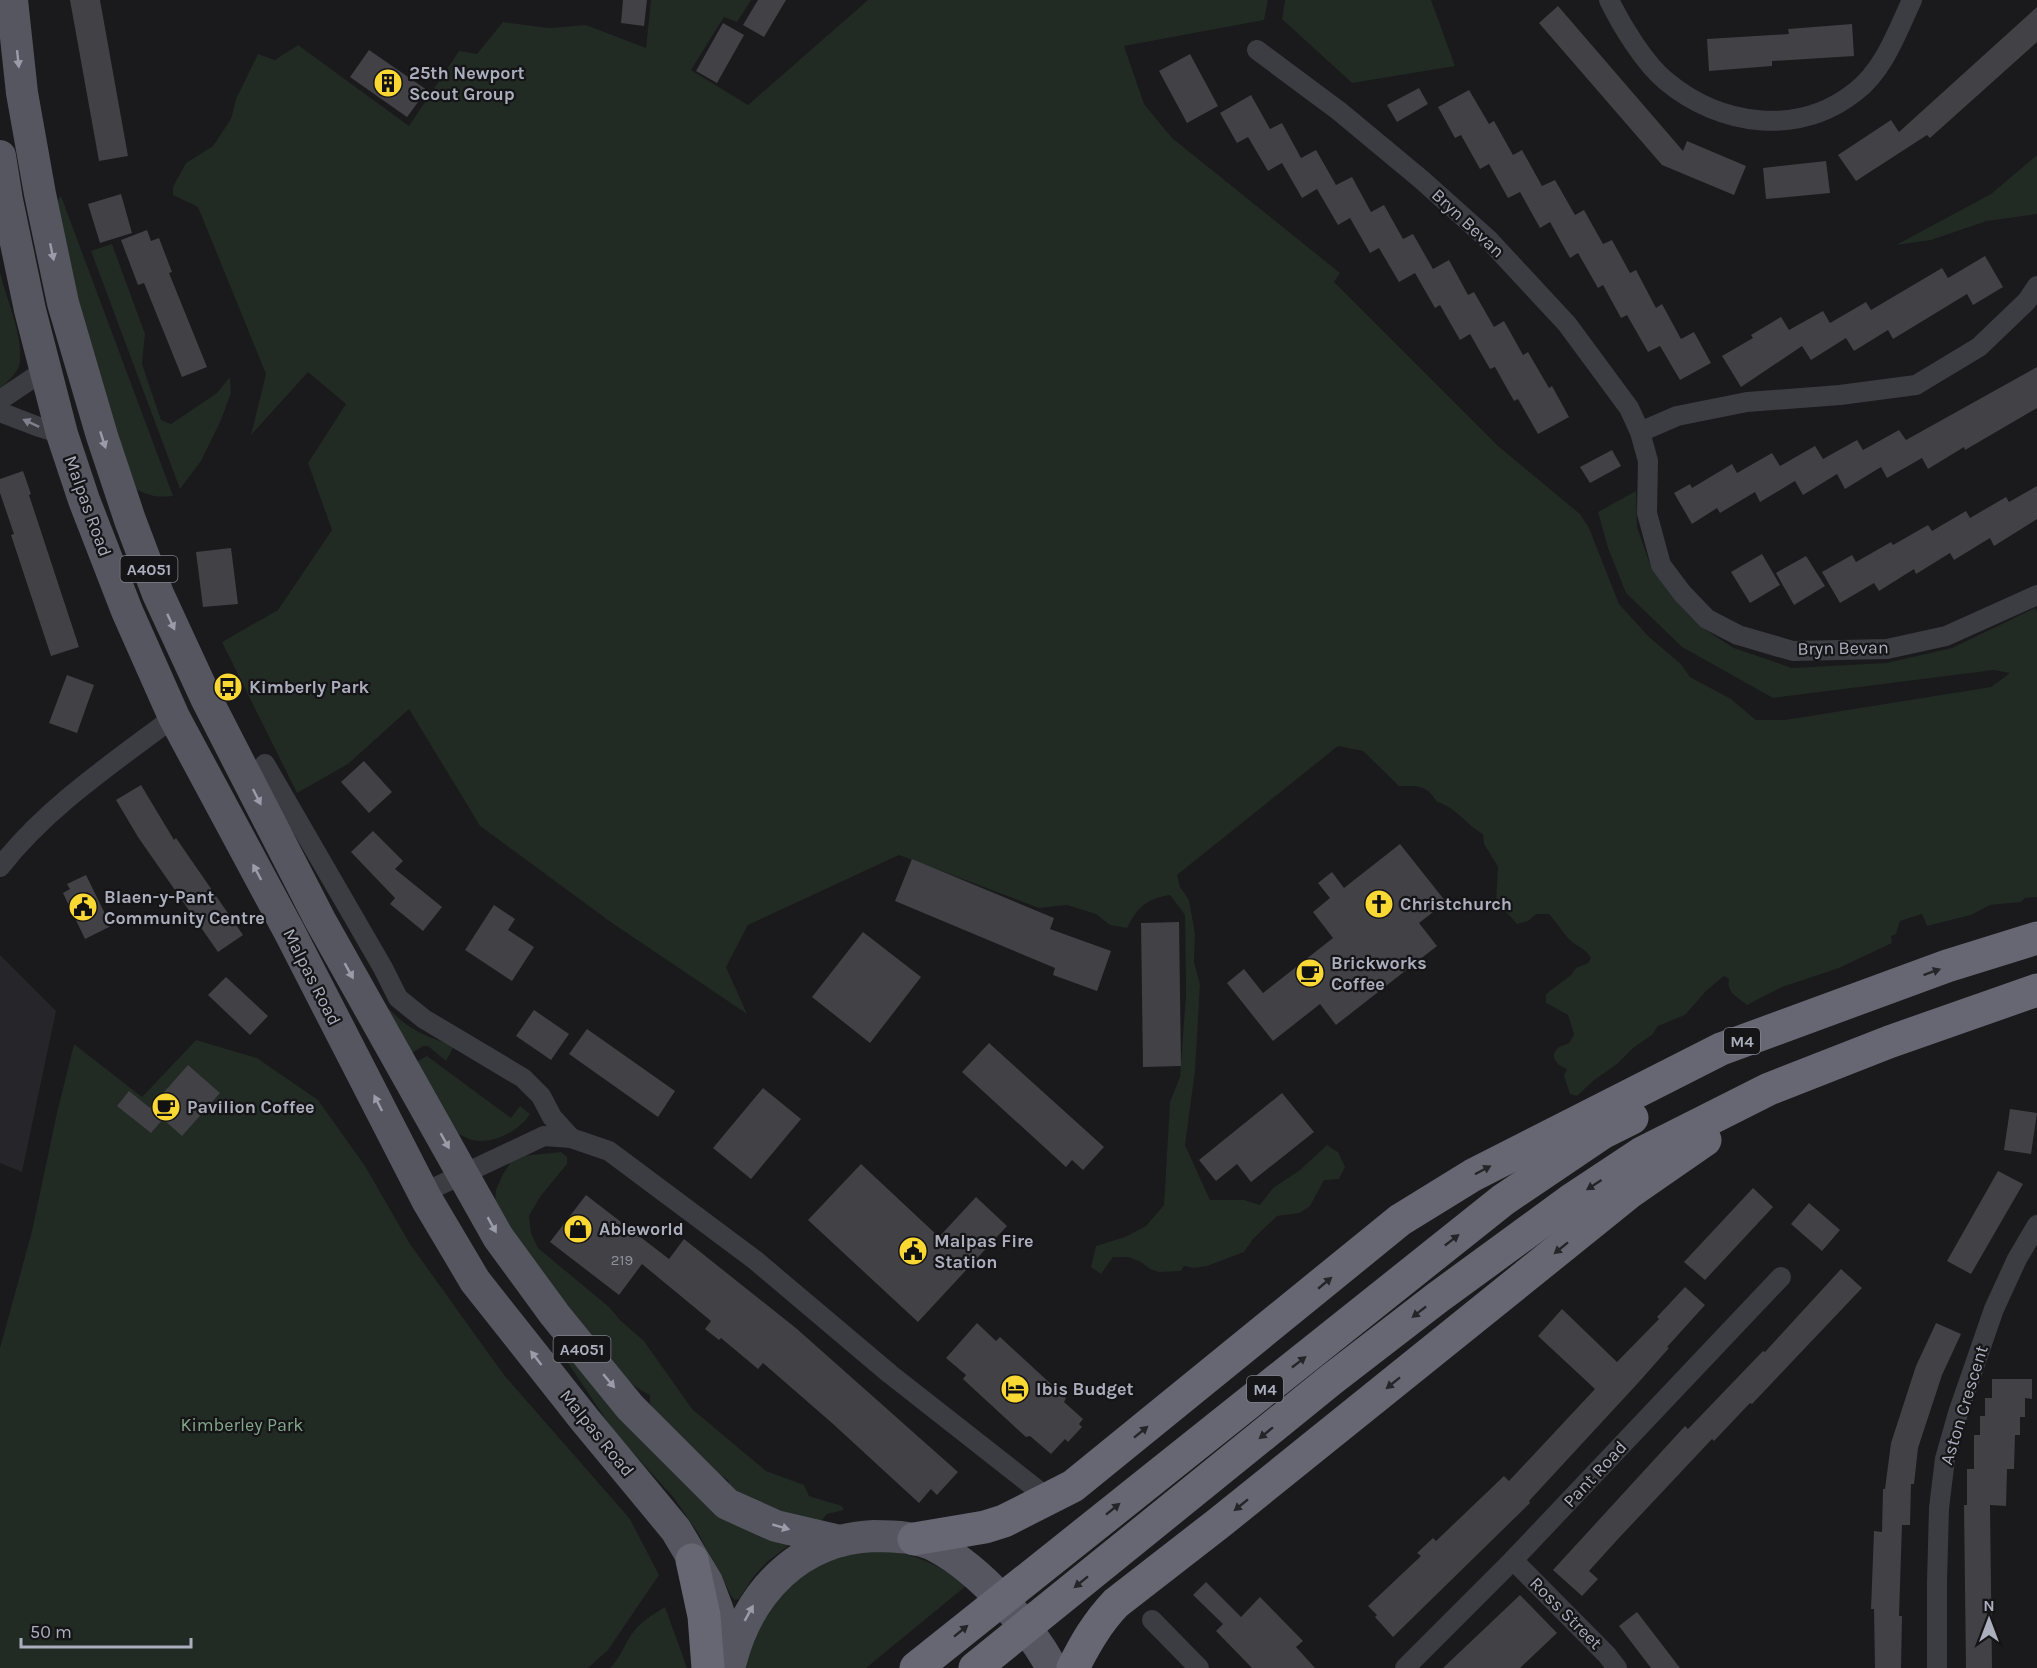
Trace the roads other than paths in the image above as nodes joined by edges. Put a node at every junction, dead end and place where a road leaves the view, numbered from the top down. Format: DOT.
graph roads {
  1 [pos="12,0"];
  2 [pos="1609,0"];
  3 [pos="1912,0"];
  4 [pos="1257,50"];
  5 [pos="0,156"];
  6 [pos="2037,286"];
  7 [pos="45,370"];
  8 [pos="0,400"];
  9 [pos="0,411"];
  10 [pos="1640,432"];
  11 [pos="62,434"];
  12 [pos="2037,595"];
  13 [pos="174,717"];
  14 [pos="265,765"];
  15 [pos="0,867"];
  16 [pos="2037,938"];
  17 [pos="2037,990"];
  18 [pos="1617,1113"];
  19 [pos="571,1138"];
  20 [pos="1650,1163"];
  21 [pos="463,1174"];
  22 [pos="423,1193"];
  23 [pos="2037,1225"];
  24 [pos="1781,1277"];
  25 [pos="1039,1491"];
  26 [pos="914,1539"];
  27 [pos="840,1541"];
  28 [pos="692,1560"];
  29 [pos="1513,1560"];
  30 [pos="1152,1620"];
  31 [pos="723,1667"];
  32 [pos="916,1668"];
  33 [pos="975,1668"];
  34 [pos="1052,1668"];
  35 [pos="1073,1668"];
  36 [pos="1199,1668"];
  37 [pos="1405,1668"];
  38 [pos="1617,1668"];
  39 [pos="1937,1668"];
  1 -- 21 [label="main road, Malpas Road / A4051, one-way"];
  2 -- 3 [label="street"];
  4 -- 10 [label="street, Bryn Bevan"];
  5 -- 7 [label="main road, Malpas Road / A4051"];
  6 -- 10 [label="street"];
  7 -- 8 [label="street"];
  7 -- 11 [label="main road, Malpas Road / A4051"];
  11 -- 9 [label="street, one-way"];
  10 -- 12 [label="street, Bryn Bevan"];
  11 -- 13 [label="main road, Malpas Road / A4051"];
  13 -- 15 [label="street"];
  22 -- 13 [label="main road, Malpas Road / A4051, one-way"];
  14 -- 19 [label="street"];
  18 -- 16 [label="highway, M4, one-way"];
  17 -- 20 [label="highway, M4"];
  26 -- 18 [label="highway, M4, one-way"];
  32 -- 18 [label="highway, M4, one-way"];
  19 -- 21 [label="street"];
  19 -- 25 [label="street"];
  20 -- 33 [label="highway, M4, one-way"];
  20 -- 35 [label="highway, M4, one-way"];
  21 -- 22 [label="street"];
  21 -- 27 [label="main road, Malpas Road / A4051, one-way"];
  28 -- 22 [label="main road, Malpas Road / A4051, one-way"];
  23 -- 39 [label="street, Aston Crescent"];
  24 -- 29 [label="street, Pant Road"];
  26 -- 27 [label="main road"];
  26 -- 34 [label="main road"];
  31 -- 27 [label="main road, one-way"];
  28 -- 31 [label="highway"];
  29 -- 37 [label="street, Pant Road"];
  29 -- 38 [label="street, Ross Street"];
  30 -- 36 [label="street"];
}
